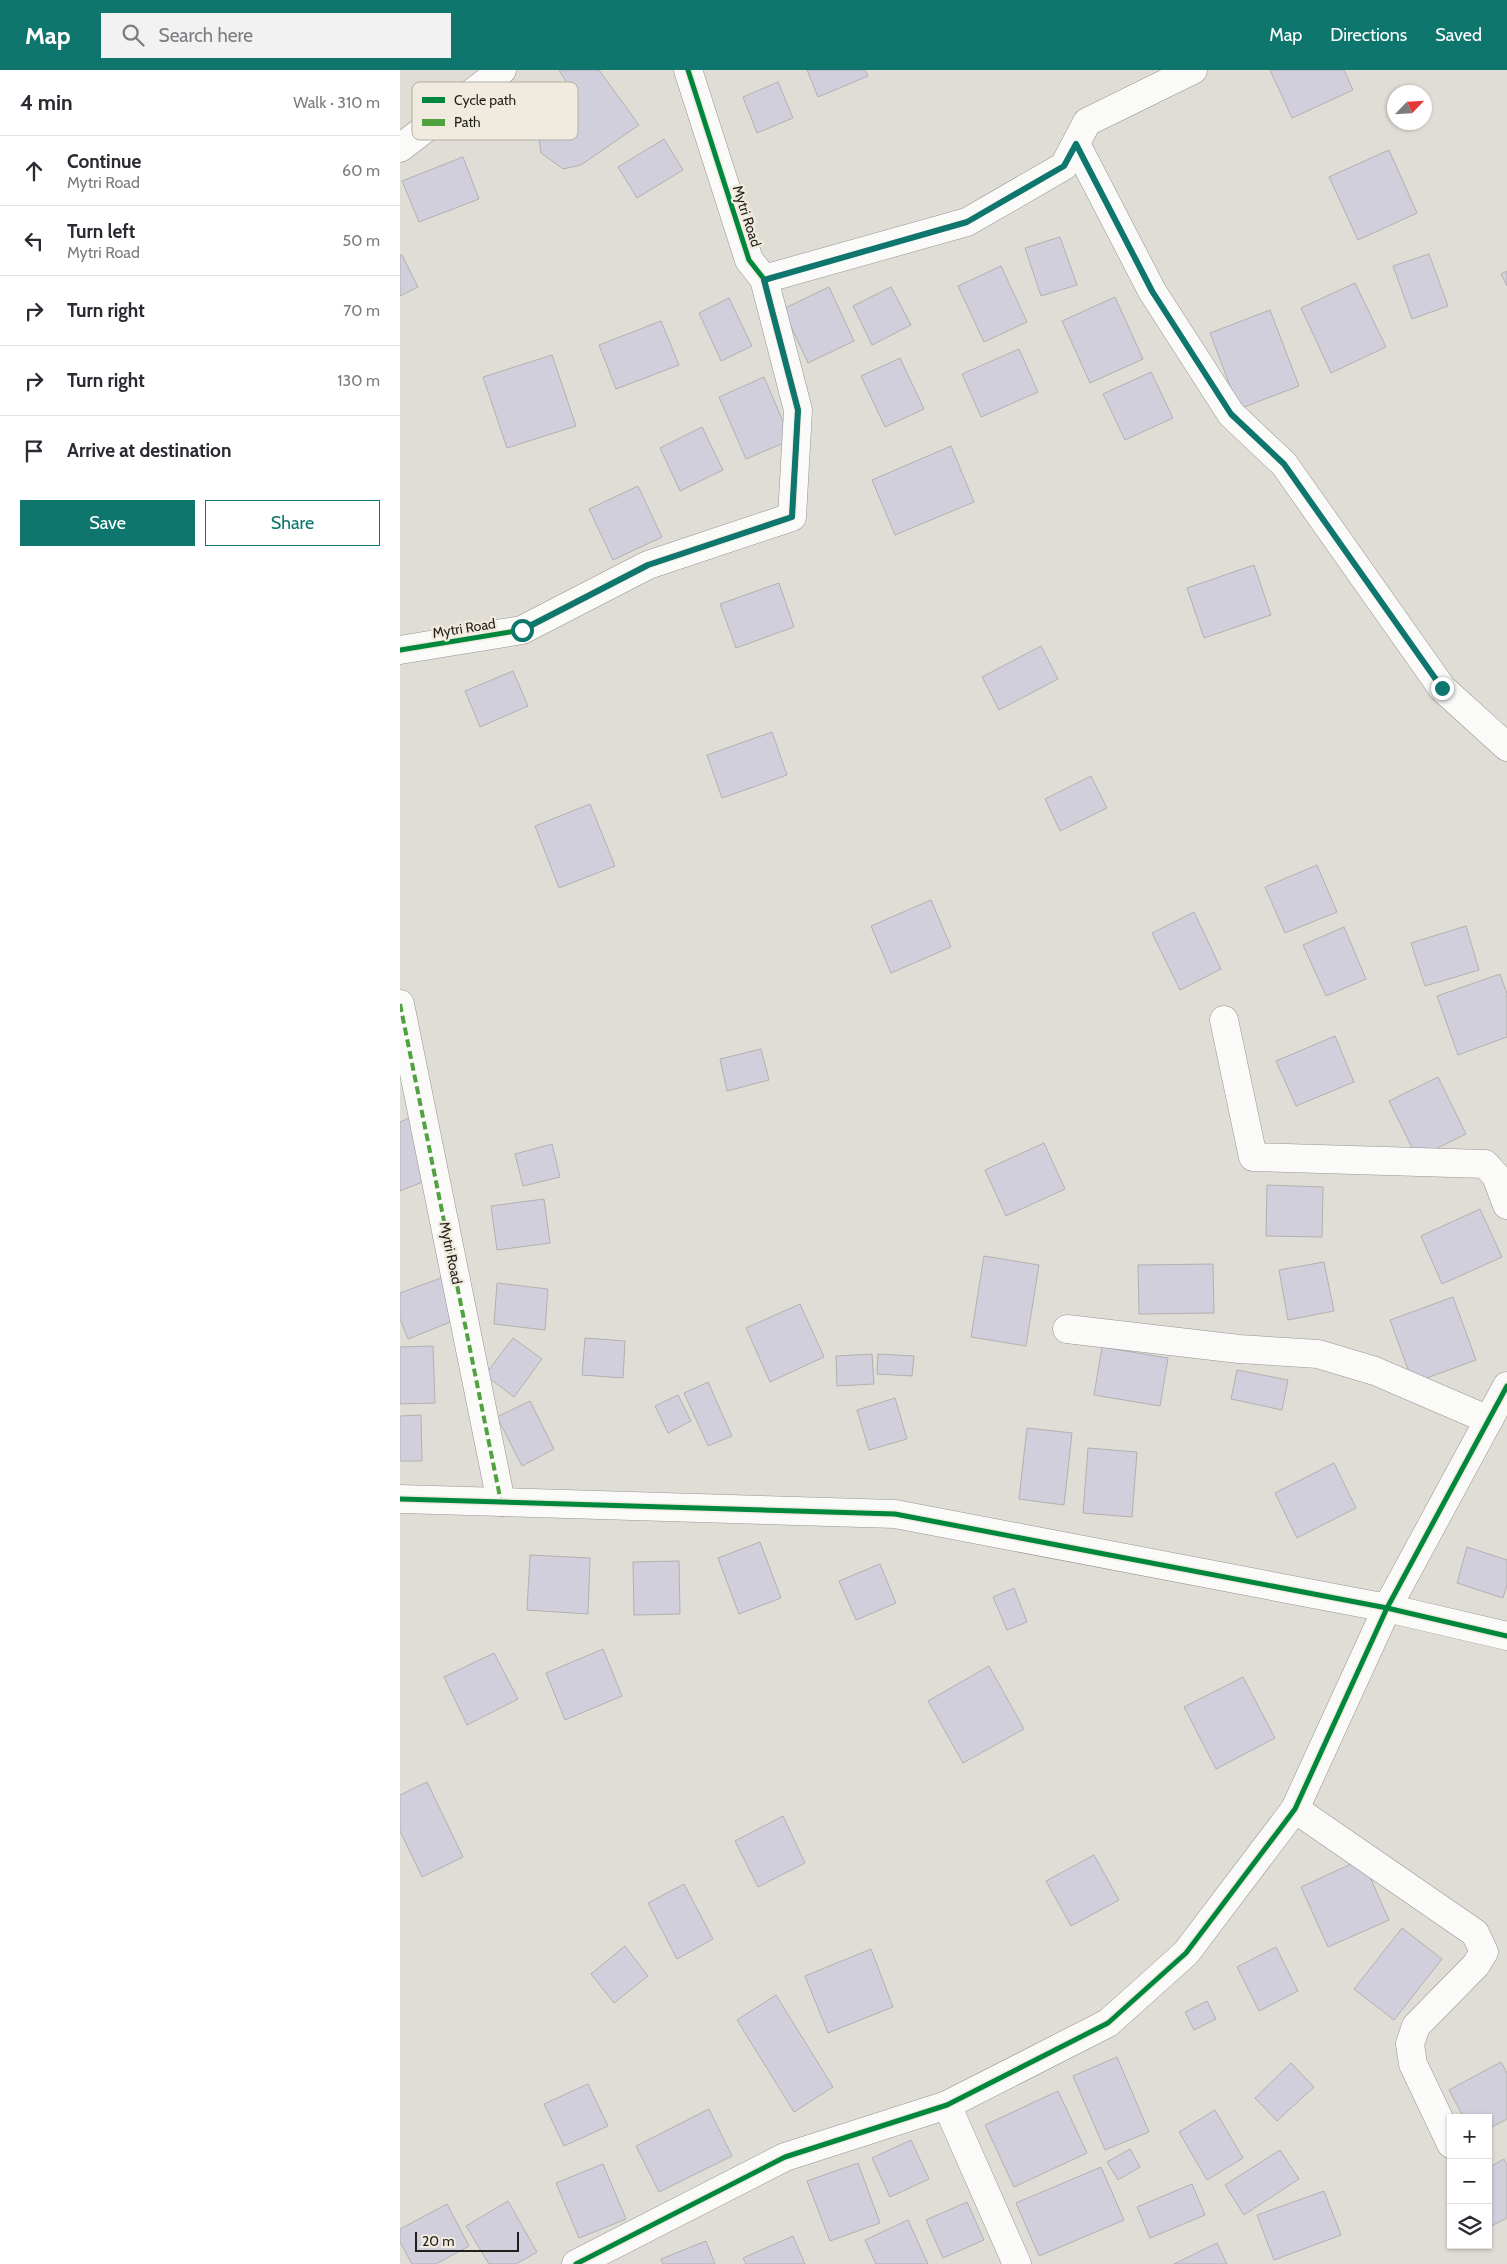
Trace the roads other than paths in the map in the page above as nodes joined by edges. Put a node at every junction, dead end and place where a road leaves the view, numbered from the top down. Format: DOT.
graph roads {
  1 [pos="502,70"];
  2 [pos="688,70"];
  3 [pos="1193,70"];
  4 [pos="486,82"];
  5 [pos="412,139"];
  6 [pos="1076,144"];
  7 [pos="400,148"];
  8 [pos="764,280"];
  9 [pos="400,650"];
  10 [pos="1507,747"];
  11 [pos="400,1004"];
  12 [pos="1224,1020"];
  13 [pos="1507,1205"];
  14 [pos="1067,1329"];
  15 [pos="1507,1386"];
  16 [pos="1489,1420"];
  17 [pos="400,1499"];
  18 [pos="501,1502"];
  19 [pos="1387,1608"];
  20 [pos="1507,1636"];
  21 [pos="1295,1809"];
  22 [pos="947,2104"];
  23 [pos="1447,2136"];
  24 [pos="576,2264"];
  25 [pos="1017,2264"];
  1 -- 4 [label="street"];
  2 -- 8 [label="street, Mytri Road"];
  3 -- 6 [label="street"];
  5 -- 7 [label="street"];
  6 -- 8 [label="street"];
  6 -- 10 [label="street"];
  8 -- 9 [label="street, Mytri Road"];
  11 -- 18 [label="street, Mytri Road"];
  12 -- 13 [label="street"];
  14 -- 16 [label="street"];
  15 -- 16 [label="street"];
  16 -- 19 [label="street"];
  17 -- 18 [label="street"];
  18 -- 19 [label="street"];
  19 -- 20 [label="street"];
  19 -- 21 [label="street"];
  21 -- 22 [label="street"];
  21 -- 23 [label="street"];
  22 -- 24 [label="street"];
  22 -- 25 [label="street"];
}
